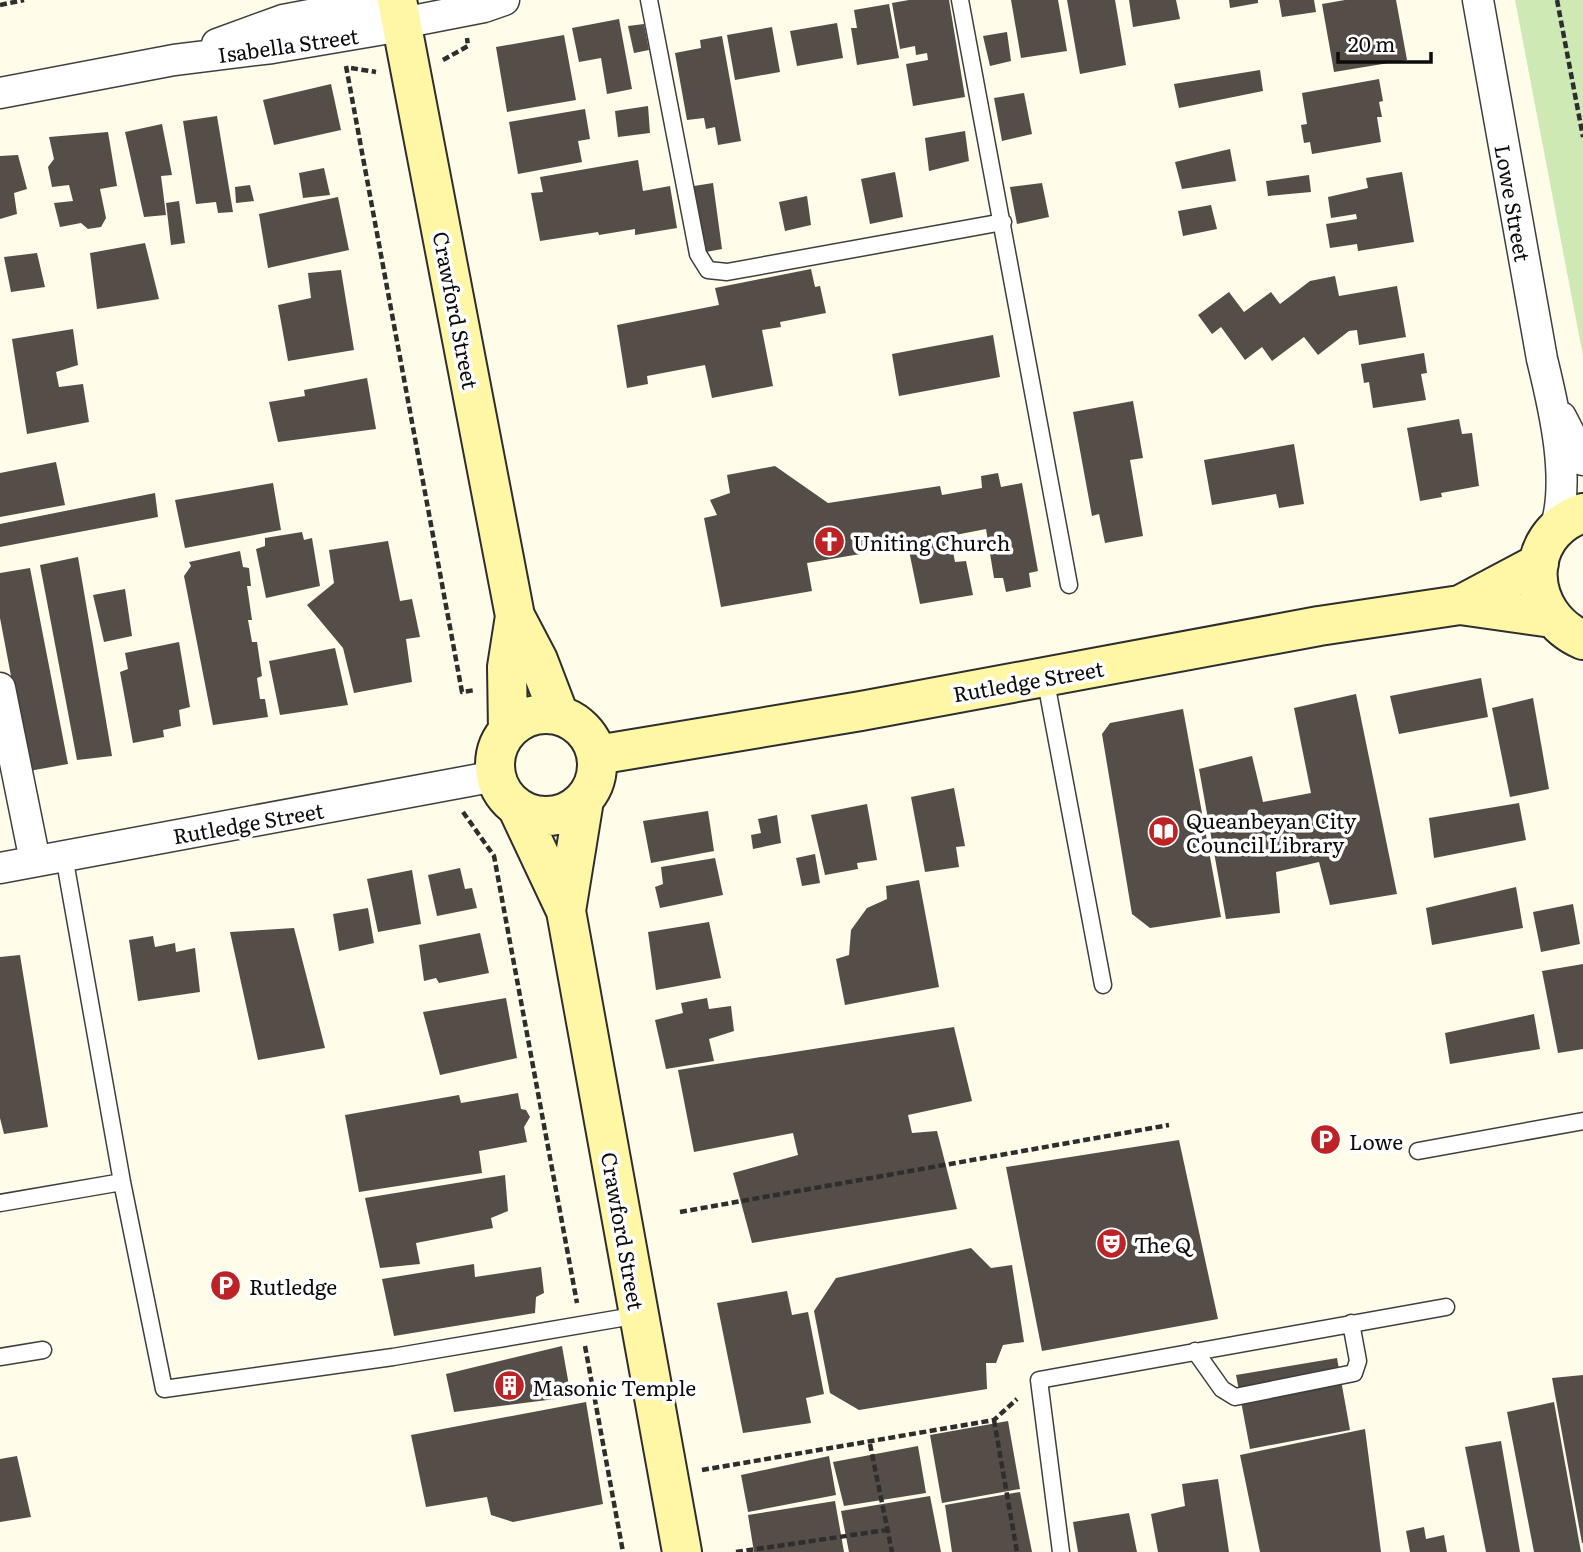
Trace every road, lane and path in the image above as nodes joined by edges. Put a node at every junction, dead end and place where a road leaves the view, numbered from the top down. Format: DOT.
graph roads {
  1 [pos="24,0"];
  2 [pos="505,0"];
  3 [pos="649,0"];
  4 [pos="960,0"];
  5 [pos="1478,0"];
  6 [pos="1558,0"];
  7 [pos="0,5"];
  8 [pos="397,11"];
  9 [pos="346,69"];
  10 [pos="0,93"];
  11 [pos="1583,137"];
  12 [pos="1003,222"];
  13 [pos="1554,405"];
  14 [pos="1583,460"];
  15 [pos="1559,536"];
  16 [pos="1069,585"];
  17 [pos="1460,605"];
  18 [pos="515,615"];
  19 [pos="1573,635"];
  20 [pos="1045,677"];
  21 [pos="507,685"];
  22 [pos="0,688"];
  23 [pos="559,715"];
  24 [pos="508,731"];
  25 [pos="597,755"];
  26 [pos="445,786"];
  27 [pos="506,791"];
  28 [pos="584,800"];
  29 [pos="64,856"];
  30 [pos="35,861"];
  31 [pos="0,869"];
  32 [pos="566,911"];
  33 [pos="1103,985"];
  34 [pos="1583,1121"];
  35 [pos="1169,1125"];
  36 [pos="1418,1151"];
  37 [pos="122,1182"];
  38 [pos="0,1203"];
  39 [pos="680,1212"];
  40 [pos="1446,1307"];
  41 [pos="639,1315"];
  42 [pos="1351,1323"];
  43 [pos="581,1325"];
  44 [pos="43,1350"];
  45 [pos="1195,1351"];
  46 [pos="0,1357"];
  47 [pos="1039,1380"];
  48 [pos="994,1420"];
  49 [pos="870,1444"];
  50 [pos="668,1474"];
  51 [pos="887,1530"];
  52 [pos="623,1552"];
  53 [pos="682,1552"];
  54 [pos="736,1552"];
  55 [pos="892,1552"];
  56 [pos="1017,1552"];
  57 [pos="1061,1552"];
  1 -- 7 [label="path"];
  2 -- 8 [label="street, Isabella Street"];
  3 -- 12 [label="lane"];
  4 -- 12 [label="lane"];
  5 -- 13 [label="street, Lowe Street"];
  6 -- 11 [label="path"];
  8 -- 10 [label="street, Isabella Street"];
  8 -- 18 [label="street, Crawford Street"];
  9 -- 21 [label="path"];
  12 -- 16 [label="lane"];
  13 -- 14 [label="street, Lowe Street"];
  13 -- 15 [label="street, Lowe Street"];
  15 -- 17 [label="street, Rutledge Street"];
  15 -- 19 [label="street"];
  17 -- 19 [label="street, Rutledge Street"];
  17 -- 20 [label="street, Rutledge Street"];
  18 -- 21 [label="street, Crawford Street"];
  18 -- 23 [label="street, Crawford Street"];
  20 -- 25 [label="street, Rutledge Street"];
  20 -- 33 [label="lane"];
  21 -- 24 [label="street, Crawford Street"];
  22 -- 30 [label="street"];
  23 -- 24 [label="street"];
  23 -- 25 [label="street"];
  24 -- 27 [label="street"];
  25 -- 28 [label="street"];
  26 -- 27 [label="street, Rutledge Street"];
  26 -- 29 [label="street, Rutledge Street"];
  26 -- 43 [label="path"];
  27 -- 28 [label="street"];
  27 -- 32 [label="street, Crawford Street"];
  28 -- 32 [label="street, Crawford Street"];
  29 -- 30 [label="street, Rutledge Street"];
  29 -- 37 [label="lane"];
  30 -- 31 [label="street, Rutledge Street"];
  32 -- 41 [label="street, Crawford Street"];
  34 -- 36 [label="lane"];
  35 -- 39 [label="path"];
  37 -- 38 [label="lane"];
  37 -- 43 [label="lane"];
  40 -- 42 [label="lane"];
  41 -- 43 [label="lane"];
  41 -- 50 [label="street, Crawford Street"];
  42 -- 45 [label="lane"];
  42 -- 45 [label="lane"];
  43 -- 52 [label="path"];
  44 -- 46 [label="lane"];
  45 -- 47 [label="lane"];
  47 -- 48 [label="path"];
  47 -- 57 [label="lane"];
  48 -- 49 [label="path"];
  48 -- 56 [label="path"];
  49 -- 50 [label="path"];
  49 -- 51 [label="path"];
  50 -- 53 [label="street, Crawford Street"];
  51 -- 54 [label="path"];
  51 -- 55 [label="path"];
}
